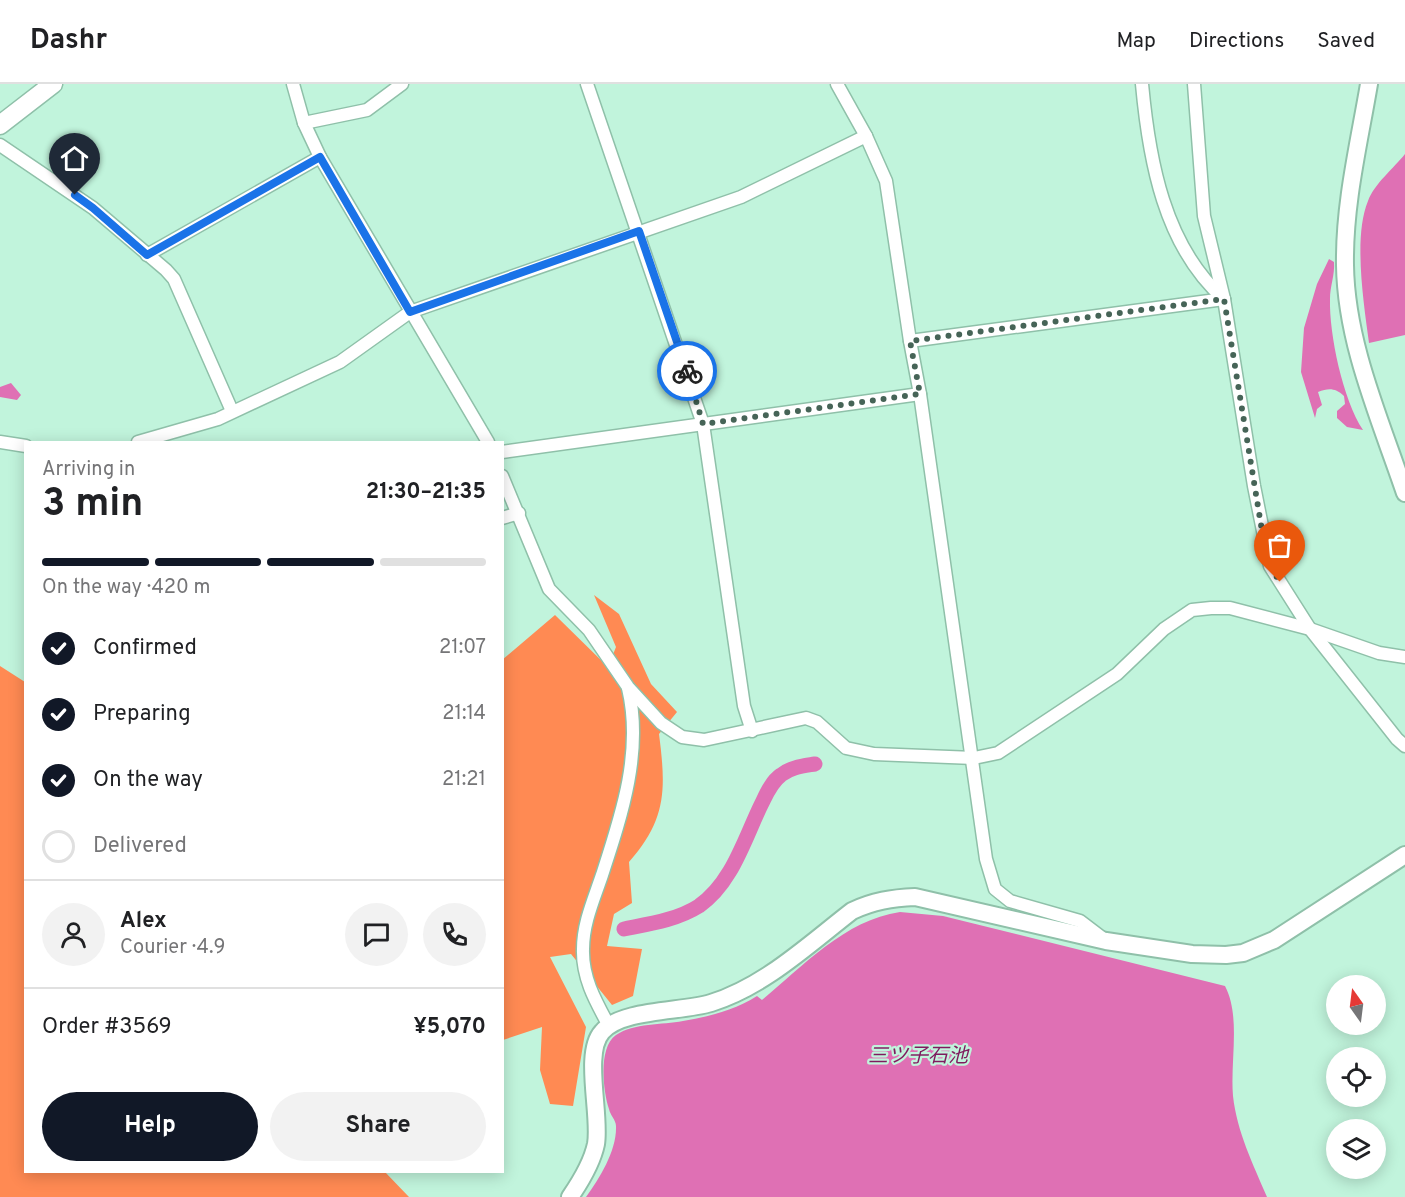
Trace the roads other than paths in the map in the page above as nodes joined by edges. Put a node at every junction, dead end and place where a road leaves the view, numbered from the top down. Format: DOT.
graph roads {
  1 [pos="54,84"];
  2 [pos="293,84"];
  3 [pos="402,84"];
  4 [pos="587,84"];
  5 [pos="837,84"];
  6 [pos="1142,84"];
  7 [pos="1194,84"];
  8 [pos="1369,84"];
  9 [pos="304,123"];
  10 [pos="0,125"];
  11 [pos="866,136"];
  12 [pos="0,145"];
  13 [pos="320,157"];
  14 [pos="639,231"];
  15 [pos="147,255"];
  16 [pos="1224,299"];
  17 [pos="410,312"];
  18 [pos="910,341"];
  19 [pos="920,394"];
  20 [pos="232,411"];
  21 [pos="703,424"];
  22 [pos="173,438"];
  23 [pos="147,441"];
  24 [pos="487,441"];
  25 [pos="0,442"];
  26 [pos="24,446"];
  27 [pos="504,452"];
  28 [pos="504,480"];
  29 [pos="1405,493"];
  30 [pos="519,513"];
  31 [pos="504,518"];
  32 [pos="1310,629"];
  33 [pos="1405,657"];
  34 [pos="628,687"];
  35 [pos="752,731"];
  36 [pos="1405,746"];
  37 [pos="974,758"];
  38 [pos="1405,855"];
  39 [pos="1106,941"];
  40 [pos="609,1026"];
  41 [pos="570,1197"];
  1 -- 10 [label="main road"];
  2 -- 9 [label="street"];
  3 -- 9 [label="street"];
  4 -- 14 [label="street"];
  5 -- 11 [label="street"];
  6 -- 16 [label="street"];
  7 -- 16 [label="street"];
  8 -- 29 [label="street"];
  9 -- 13 [label="street"];
  11 -- 14 [label="street"];
  11 -- 18 [label="street"];
  12 -- 15 [label="street"];
  13 -- 15 [label="street"];
  13 -- 17 [label="street"];
  14 -- 17 [label="street"];
  14 -- 21 [label="street"];
  15 -- 20 [label="street"];
  16 -- 18 [label="street"];
  16 -- 32 [label="street"];
  17 -- 20 [label="street"];
  17 -- 24 [label="street"];
  18 -- 19 [label="street"];
  19 -- 21 [label="street"];
  19 -- 37 [label="street"];
  20 -- 22 [label="street"];
  21 -- 27 [label="street"];
  21 -- 35 [label="street"];
  22 -- 23 [label="street"];
  25 -- 26 [label="street"];
  28 -- 30 [label="street"];
  30 -- 31 [label="street"];
  30 -- 34 [label="street"];
  32 -- 33 [label="street"];
  32 -- 36 [label="street"];
  32 -- 37 [label="street"];
  34 -- 35 [label="street"];
  34 -- 40 [label="street"];
  35 -- 37 [label="street"];
  37 -- 39 [label="street"];
  38 -- 39 [label="street"];
  39 -- 40 [label="street"];
  40 -- 41 [label="street"];
}
